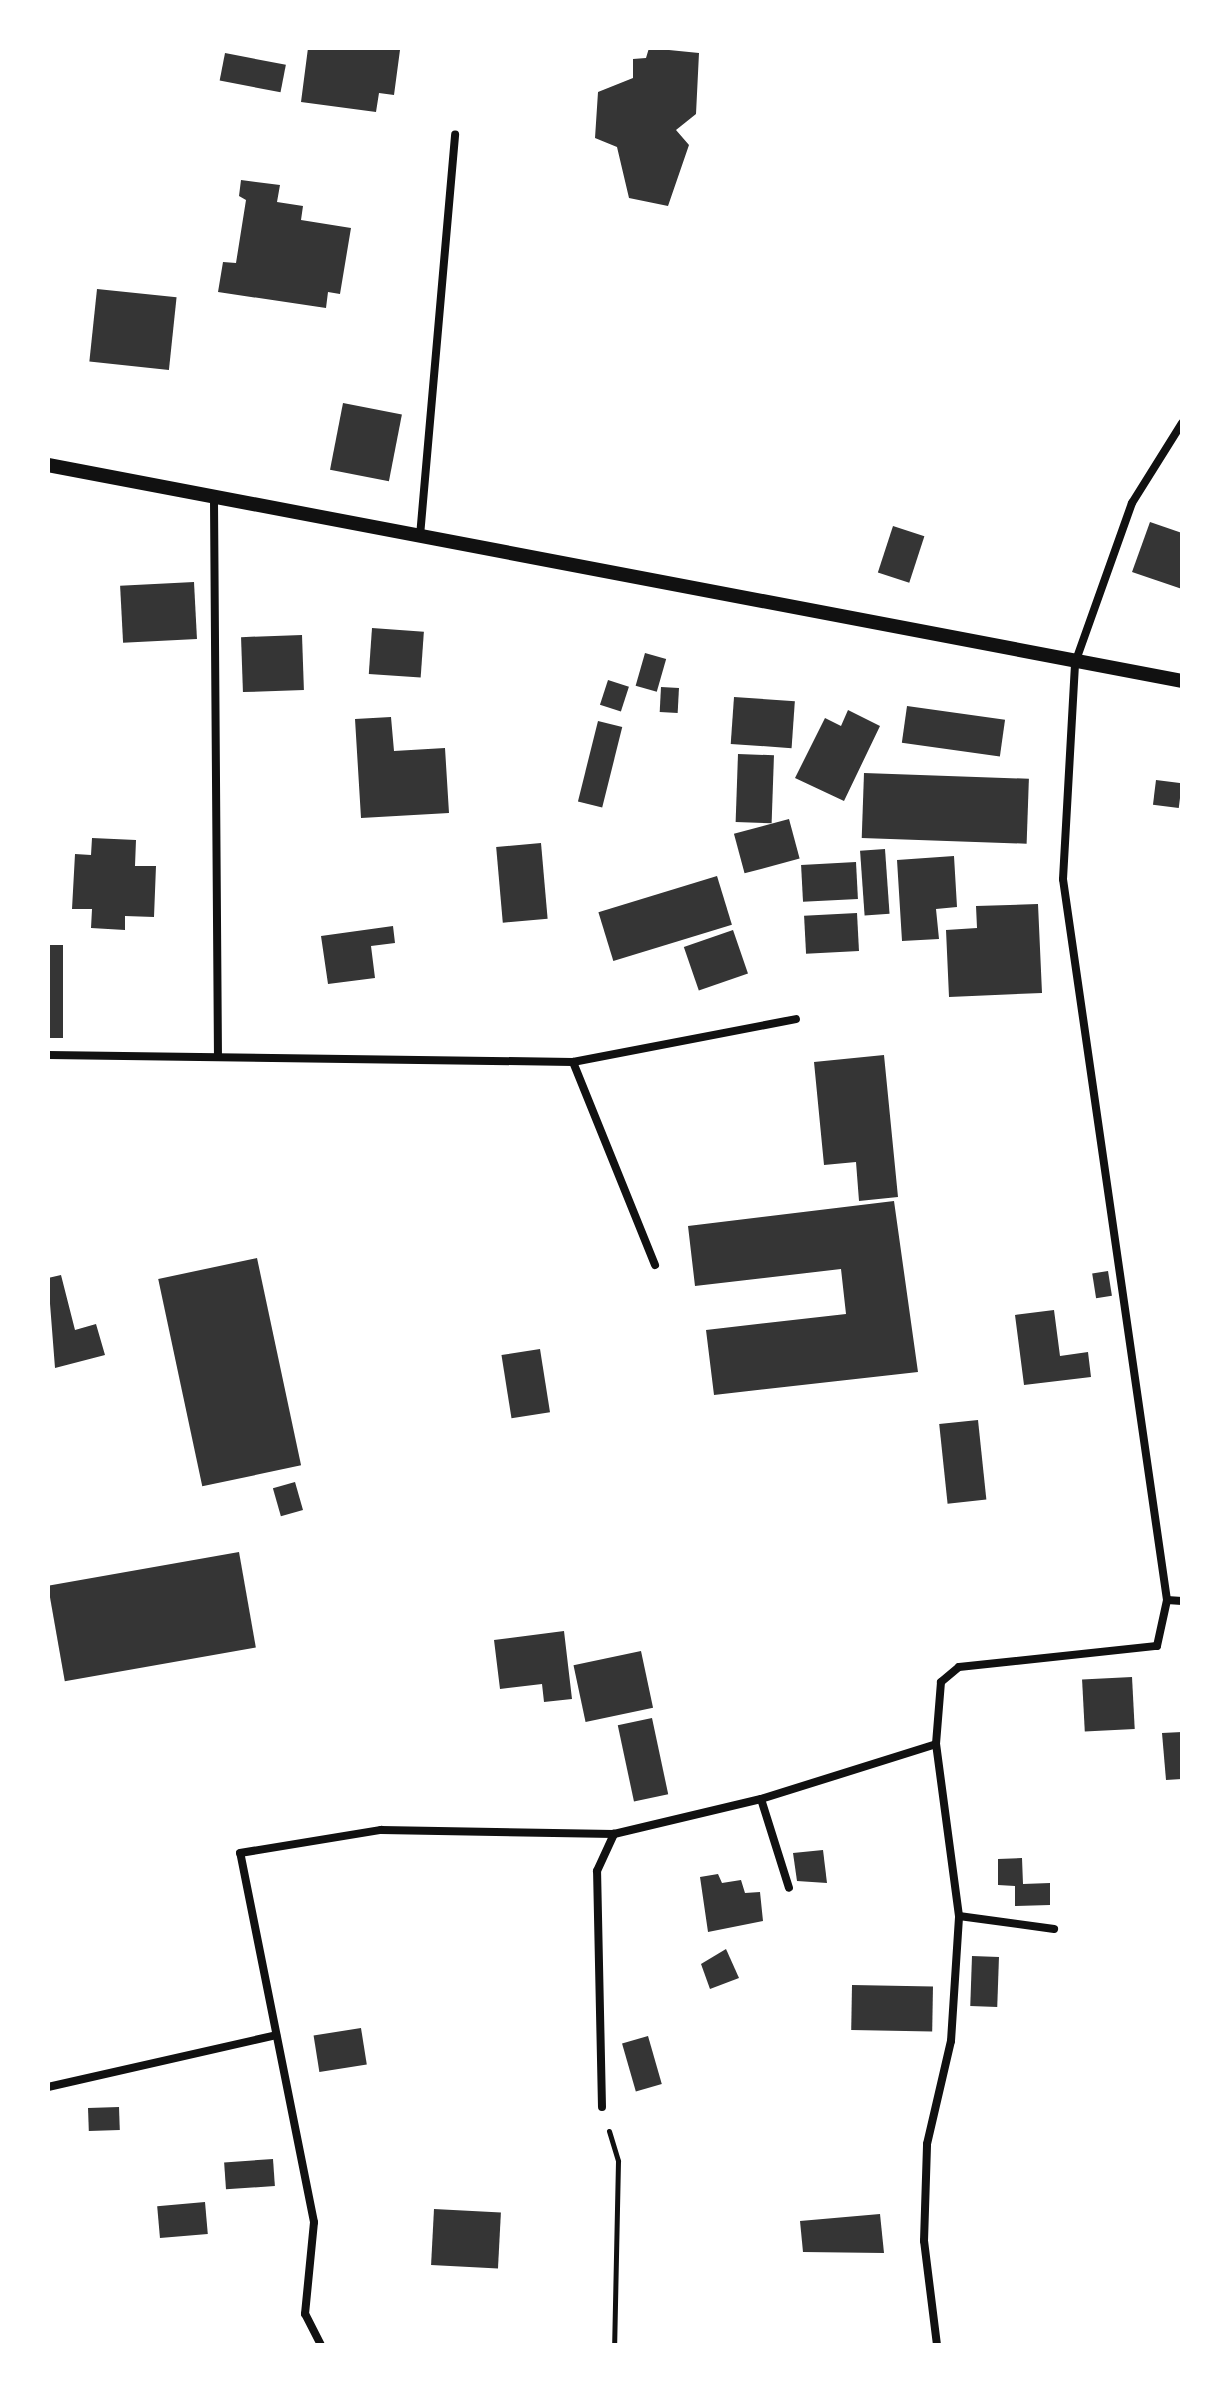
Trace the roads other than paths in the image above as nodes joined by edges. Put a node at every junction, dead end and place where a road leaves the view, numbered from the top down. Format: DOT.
graph roads {
  1 [pos="455,135"];
  2 [pos="1182,423"];
  3 [pos="48,465"];
  4 [pos="214,501"];
  5 [pos="419,539"];
  6 [pos="1075,663"];
  7 [pos="1182,681"];
  8 [pos="796,1019"];
  9 [pos="48,1055"];
  10 [pos="218,1056"];
  11 [pos="573,1062"];
  12 [pos="655,1265"];
  13 [pos="1167,1600"];
  14 [pos="1182,1601"];
  15 [pos="936,1744"];
  16 [pos="761,1799"];
  17 [pos="614,1834"];
  18 [pos="789,1888"];
  19 [pos="959,1916"];
  20 [pos="1054,1929"];
  21 [pos="276,2035"];
  22 [pos="48,2087"];
  23 [pos="602,2107"];
  24 [pos="321,2345"];
  25 [pos="937,2345"];
  1 -- 5 [label="street"];
  2 -- 6 [label="street"];
  3 -- 4 [label="street"];
  4 -- 5 [label="street"];
  4 -- 10 [label="street"];
  5 -- 6 [label="street"];
  6 -- 7 [label="street"];
  6 -- 13 [label="street"];
  8 -- 11 [label="street"];
  9 -- 10 [label="street"];
  10 -- 11 [label="street"];
  11 -- 12 [label="street"];
  13 -- 14 [label="street"];
  13 -- 15 [label="street"];
  15 -- 16 [label="street"];
  15 -- 19 [label="street"];
  16 -- 17 [label="street"];
  16 -- 18 [label="street"];
  17 -- 21 [label="street"];
  17 -- 23 [label="street"];
  19 -- 20 [label="street"];
  19 -- 25 [label="street"];
  21 -- 22 [label="street"];
  21 -- 24 [label="street"];
}
